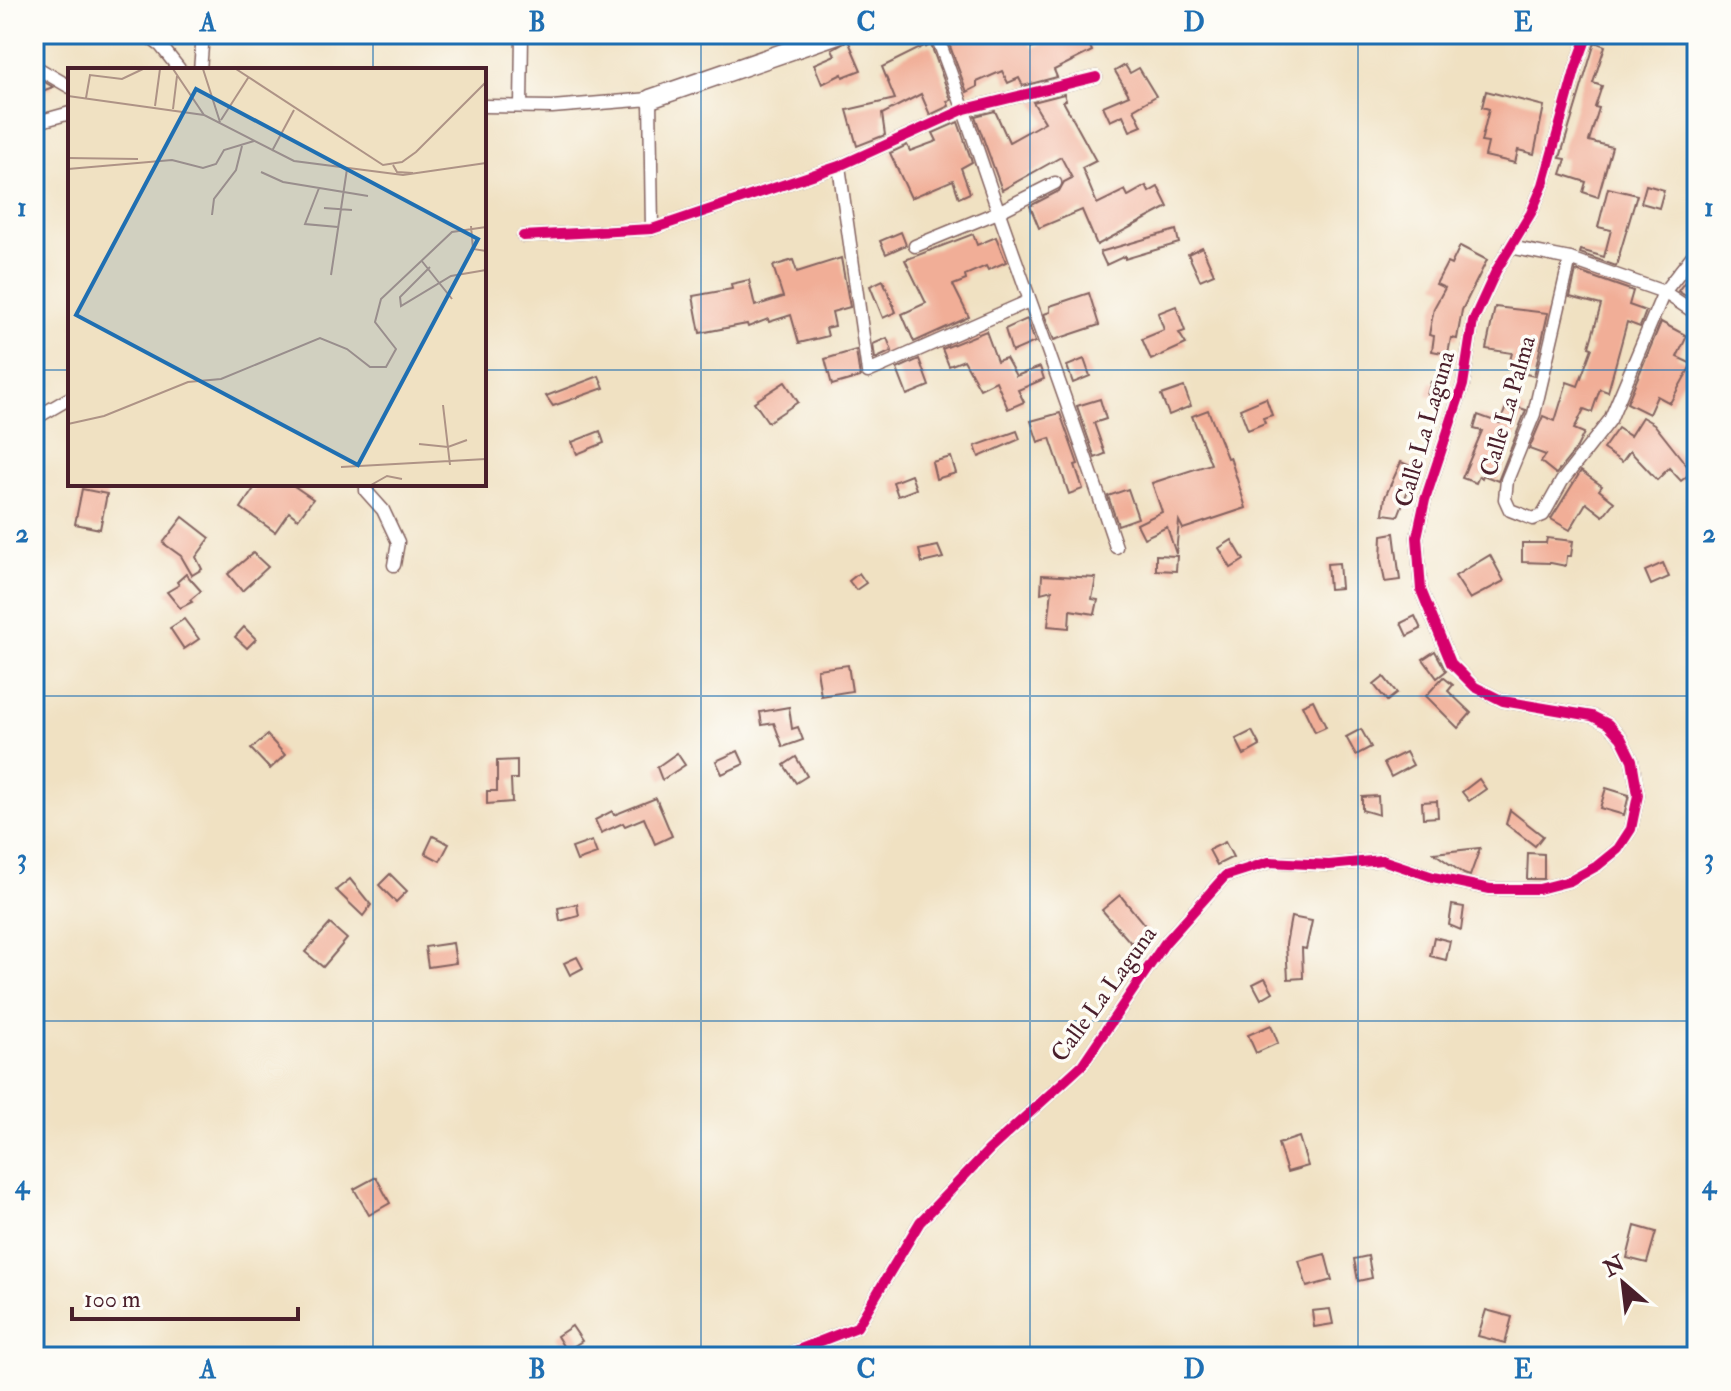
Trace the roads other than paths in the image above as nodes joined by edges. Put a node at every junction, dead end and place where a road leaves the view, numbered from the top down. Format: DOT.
graph roads {
  1 [pos="145,34"];
  2 [pos="203,34"];
  3 [pos="522,34"];
  4 [pos="838,34"];
  5 [pos="936,34"];
  6 [pos="1588,34"];
  7 [pos="34,66"];
  8 [pos="178,68"];
  9 [pos="200,68"];
  10 [pos="1096,77"];
  11 [pos="68,86"];
  12 [pos="650,99"];
  13 [pos="486,106"];
  14 [pos="521,106"];
  15 [pos="965,109"];
  16 [pos="68,114"];
  17 [pos="34,123"];
  18 [pos="839,166"];
  19 [pos="1055,183"];
  20 [pos="998,212"];
  21 [pos="652,229"];
  22 [pos="523,236"];
  23 [pos="915,246"];
  24 [pos="1510,247"];
  25 [pos="1697,250"];
  26 [pos="1570,259"];
  27 [pos="1664,292"];
  28 [pos="1029,301"];
  29 [pos="1697,314"];
  30 [pos="68,399"];
  31 [pos="34,419"];
  32 [pos="366,486"];
  33 [pos="1116,547"];
  34 [pos="394,565"];
  35 [pos="780,1357"];
  1 -- 8 [label="street"];
  2 -- 9 [label="street"];
  3 -- 14 [label="street"];
  4 -- 12 [label="street"];
  5 -- 15 [label="street"];
  6 -- 24 [label="street, Calle La Laguna"];
  7 -- 11 [label="street"];
  10 -- 15 [label="street"];
  12 -- 14 [label="street"];
  12 -- 21 [label="street"];
  13 -- 14 [label="street"];
  15 -- 18 [label="street"];
  15 -- 20 [label="street"];
  16 -- 17 [label="street"];
  18 -- 21 [label="street"];
  18 -- 28 [label="street"];
  19 -- 20 [label="street"];
  20 -- 23 [label="street"];
  20 -- 28 [label="street"];
  21 -- 22 [label="street"];
  24 -- 26 [label="street"];
  24 -- 35 [label="street, Calle La Laguna"];
  25 -- 27 [label="street, Calle La Palma"];
  26 -- 27 [label="street"];
  26 -- 27 [label="street, Calle La Palma"];
  27 -- 29 [label="street"];
  28 -- 33 [label="street"];
  30 -- 31 [label="street"];
  32 -- 34 [label="street"];
}
